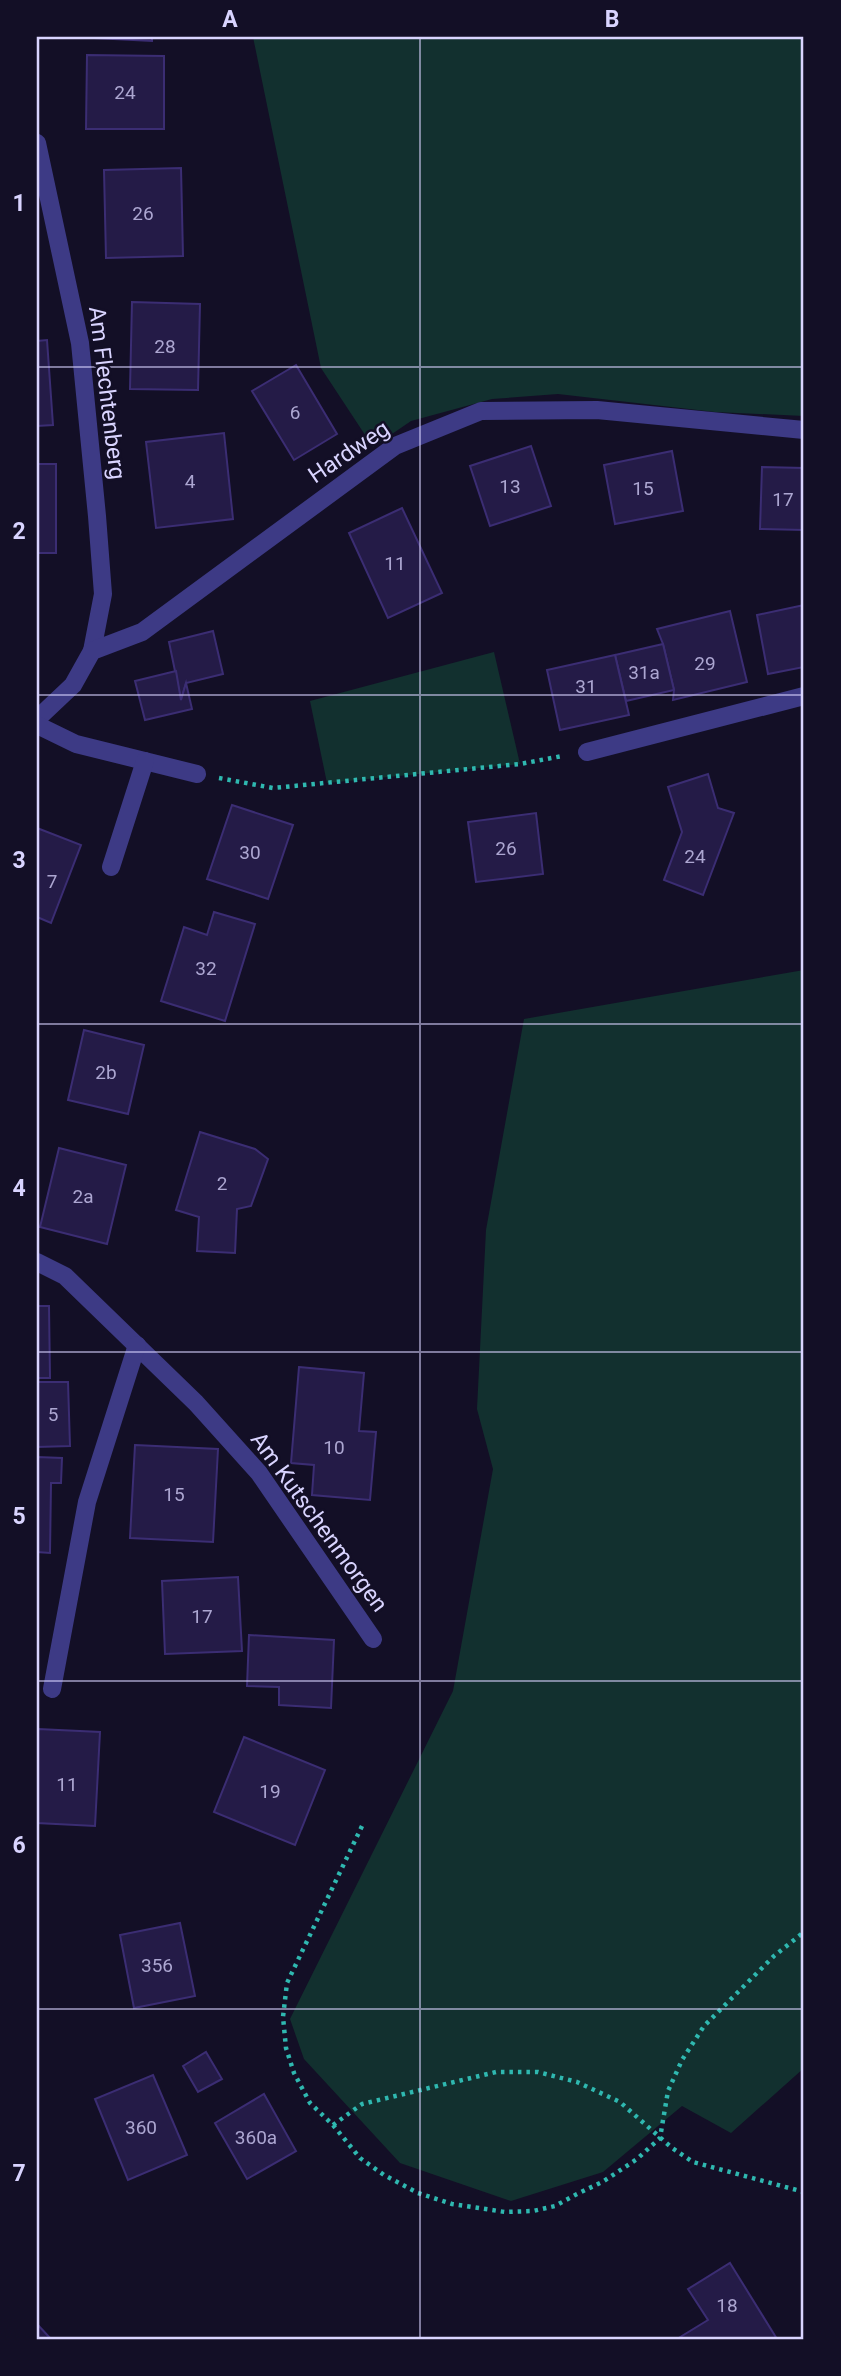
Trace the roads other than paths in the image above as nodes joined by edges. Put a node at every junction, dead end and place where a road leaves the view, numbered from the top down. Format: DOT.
graph roads {
  1 [pos="37,143"];
  2 [pos="804,430"];
  3 [pos="92,651"];
  4 [pos="804,696"];
  5 [pos="37,719"];
  6 [pos="37,725"];
  7 [pos="587,752"];
  8 [pos="145,761"];
  9 [pos="197,774"];
  10 [pos="111,867"];
  11 [pos="37,1262"];
  12 [pos="137,1345"];
  13 [pos="373,1639"];
  14 [pos="52,1689"];
  1 -- 3 [label="street, Am Flechtenberg"];
  2 -- 3 [label="street, Hardweg"];
  3 -- 5 [label="street"];
  4 -- 7 [label="street"];
  6 -- 8 [label="street"];
  8 -- 9 [label="street"];
  8 -- 10 [label="street"];
  11 -- 12 [label="street, Am Kutschenmorgen"];
  12 -- 13 [label="street, Am Kutschenmorgen"];
  12 -- 14 [label="street"];
}
